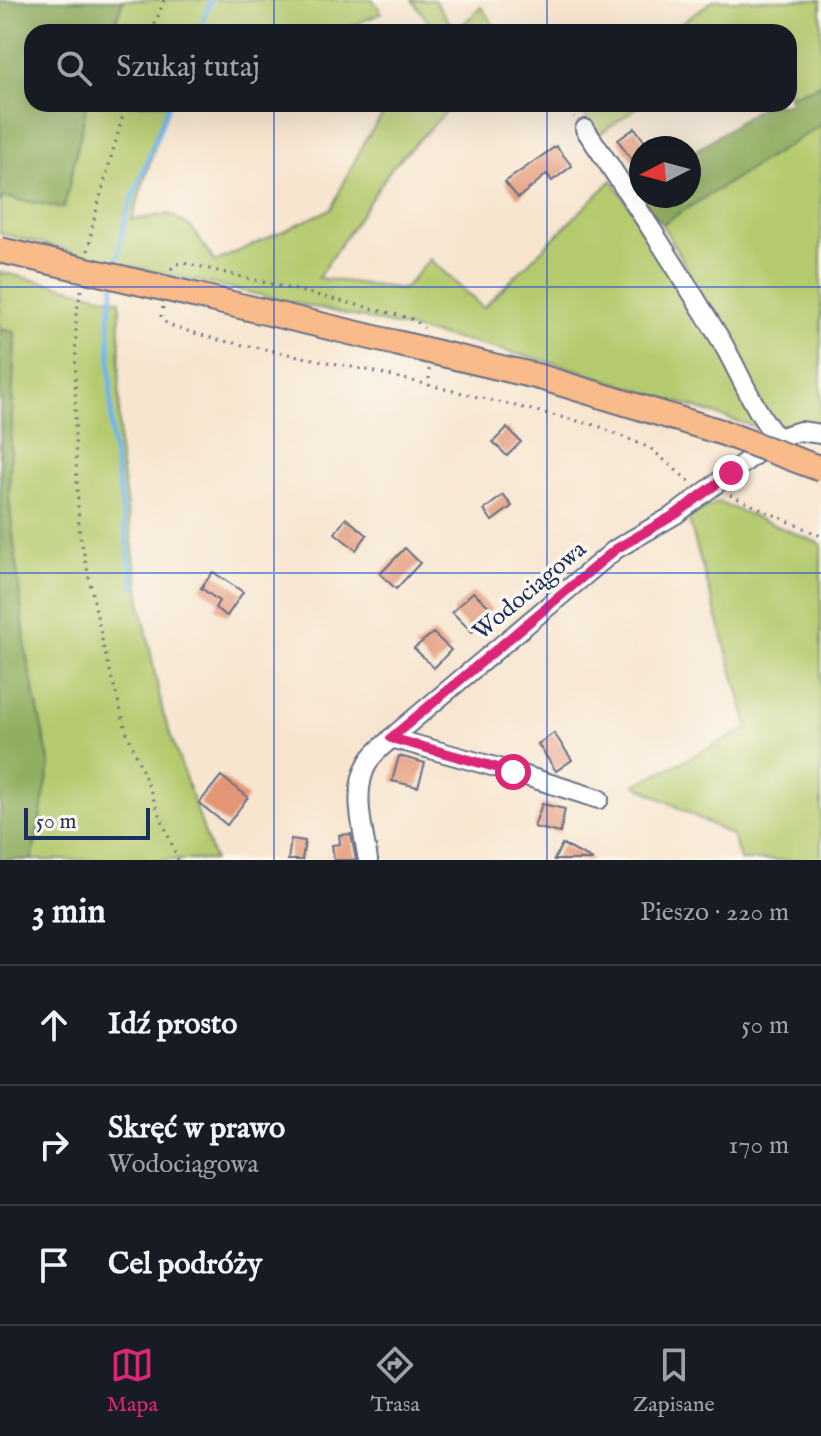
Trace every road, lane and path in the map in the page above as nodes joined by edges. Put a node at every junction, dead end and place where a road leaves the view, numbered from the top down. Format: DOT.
graph roads {
  1 [pos="164,0"];
  2 [pos="155,24"];
  3 [pos="124,112"];
  4 [pos="585,129"];
  5 [pos="0,250"];
  6 [pos="87,254"];
  7 [pos="82,284"];
  8 [pos="821,434"];
  9 [pos="777,438"];
  10 [pos="821,469"];
  11 [pos="718,482"];
  12 [pos="821,536"];
  13 [pos="391,738"];
  14 [pos="599,799"];
  15 [pos="178,860"];
  16 [pos="368,860"];
  1 -- 2 [label="path"];
  3 -- 6 [label="path"];
  4 -- 9 [label="street"];
  5 -- 10 [label="main road, bridge"];
  7 -- 15 [label="path"];
  8 -- 9 [label="street, Wodociągowa"];
  9 -- 11 [label="street, Wodociągowa"];
  11 -- 12 [label="path"];
  11 -- 13 [label="street, Wodociągowa"];
  13 -- 14 [label="street"];
  13 -- 16 [label="street, Wodociągowa"];
}
